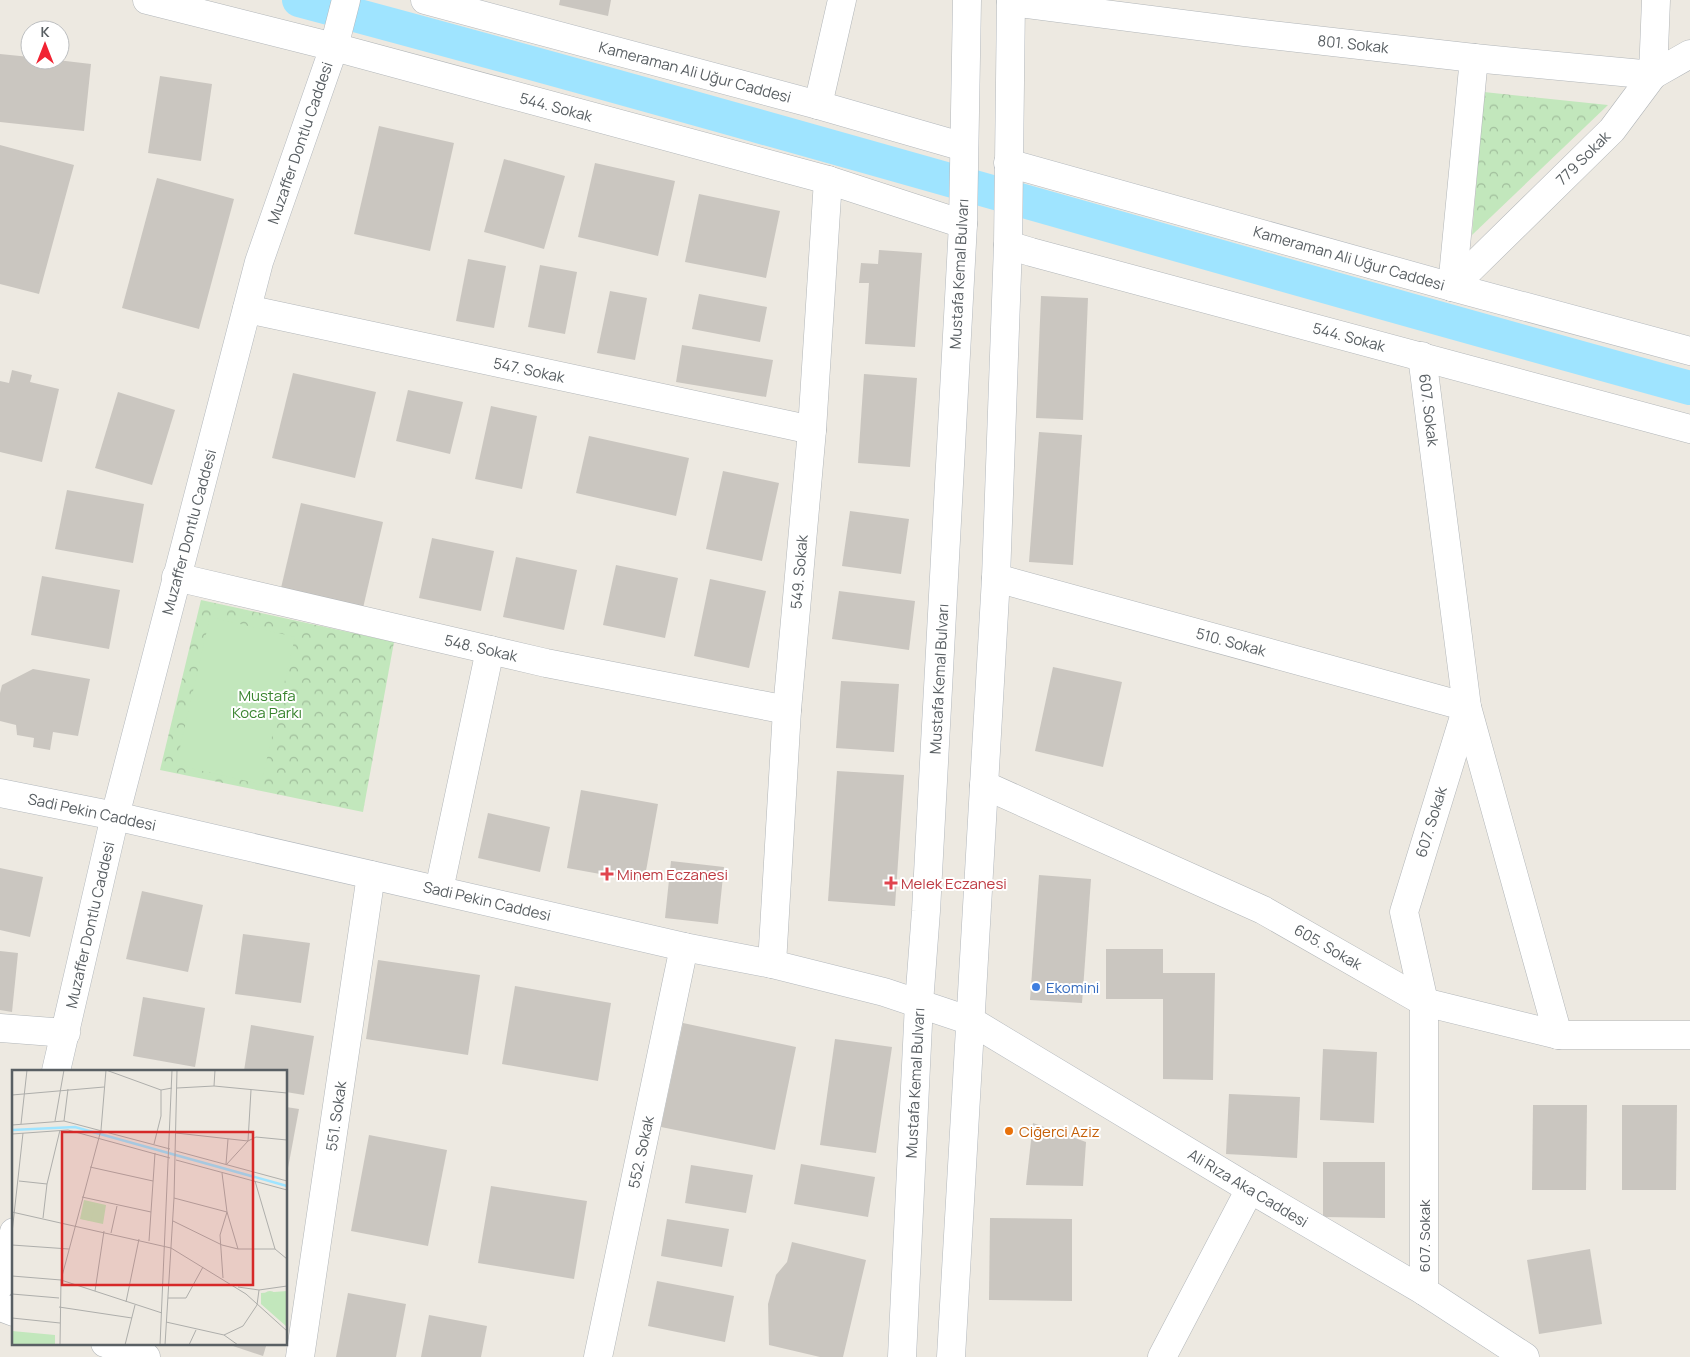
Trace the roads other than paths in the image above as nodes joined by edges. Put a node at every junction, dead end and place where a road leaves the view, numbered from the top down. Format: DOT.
graph roads {
  1 [pos="147,0"];
  2 [pos="346,0"];
  3 [pos="425,0"];
  4 [pos="842,0"];
  5 [pos="967,0"];
  6 [pos="1656,0"];
  7 [pos="1011,1"];
  8 [pos="334,47"];
  9 [pos="1690,54"];
  10 [pos="1474,58"];
  11 [pos="1652,75"];
  12 [pos="818,105"];
  13 [pos="964,147"];
  14 [pos="1008,170"];
  15 [pos="828,180"];
  16 [pos="963,224"];
  17 [pos="1008,240"];
  18 [pos="1452,287"];
  19 [pos="247,309"];
  20 [pos="1690,351"];
  21 [pos="1422,356"];
  22 [pos="1690,429"];
  23 [pos="812,430"];
  24 [pos="176,577"];
  25 [pos="996,578"];
  26 [pos="490,650"];
  27 [pos="1467,707"];
  28 [pos="786,710"];
  29 [pos="984,786"];
  30 [pos="0,793"];
  31 [pos="115,816"];
  32 [pos="371,875"];
  33 [pos="439,890"];
  34 [pos="684,947"];
  35 [pos="772,964"];
  36 [pos="1424,1002"];
  37 [pos="919,1003"];
  38 [pos="971,1021"];
  39 [pos="0,1028"];
  40 [pos="66,1033"];
  41 [pos="1558,1035"];
  42 [pos="1690,1035"];
  43 [pos="56,1070"];
  44 [pos="1250,1189"];
  45 [pos="12,1240"];
  46 [pos="0,1285"];
  47 [pos="1424,1290"];
  48 [pos="108,1344"];
  49 [pos="146,1357"];
  50 [pos="300,1357"];
  51 [pos="598,1357"];
  52 [pos="902,1357"];
  53 [pos="951,1357"];
  54 [pos="1162,1357"];
  55 [pos="1524,1357"];
  1 -- 8 [label="street, 544. Sokak"];
  2 -- 8 [label="street, Muzaffer Dontlu Caddesi"];
  3 -- 12 [label="street, Kameraman Ali Uğur Caddesi"];
  4 -- 12 [label="street"];
  5 -- 13 [label="street, Mustafa Kemal Bulvarı"];
  6 -- 11 [label="street"];
  7 -- 10 [label="street, 801. Sokak"];
  7 -- 14 [label="street"];
  8 -- 15 [label="street, 544. Sokak"];
  8 -- 19 [label="street, Muzaffer Dontlu Caddesi"];
  9 -- 11 [label="street"];
  10 -- 11 [label="street, 801. Sokak"];
  10 -- 18 [label="street"];
  11 -- 18 [label="street, 779 Sokak"];
  12 -- 13 [label="street, Kameraman Ali Uğur Caddesi"];
  13 -- 16 [label="street, Mustafa Kemal Bulvarı"];
  14 -- 17 [label="street"];
  14 -- 18 [label="street, Kameraman Ali Uğur Caddesi"];
  15 -- 16 [label="street, 544. Sokak"];
  15 -- 23 [label="street, 549. Sokak"];
  16 -- 37 [label="street, Mustafa Kemal Bulvarı"];
  17 -- 21 [label="street, 544. Sokak"];
  17 -- 25 [label="street"];
  18 -- 20 [label="street, Kameraman Ali Uğur Caddesi"];
  19 -- 23 [label="street, 547. Sokak"];
  19 -- 24 [label="street, Muzaffer Dontlu Caddesi"];
  21 -- 22 [label="street, 544. Sokak"];
  21 -- 27 [label="street, 607. Sokak"];
  23 -- 28 [label="street, 549. Sokak"];
  24 -- 26 [label="street, 548. Sokak"];
  24 -- 31 [label="street, Muzaffer Dontlu Caddesi"];
  25 -- 27 [label="street, 510. Sokak"];
  25 -- 29 [label="street"];
  26 -- 28 [label="street, 548. Sokak"];
  26 -- 33 [label="street"];
  27 -- 36 [label="street, 607. Sokak"];
  27 -- 41 [label="street"];
  28 -- 35 [label="street, 549. Sokak"];
  29 -- 36 [label="street, 605. Sokak"];
  29 -- 38 [label="street"];
  30 -- 31 [label="street, Sadi Pekin Caddesi"];
  31 -- 32 [label="street, Sadi Pekin Caddesi"];
  31 -- 40 [label="street, Muzaffer Dontlu Caddesi"];
  32 -- 33 [label="street, Sadi Pekin Caddesi"];
  32 -- 50 [label="street, 551. Sokak"];
  33 -- 34 [label="street, Sadi Pekin Caddesi"];
  34 -- 35 [label="street, Sadi Pekin Caddesi"];
  34 -- 51 [label="street, 552. Sokak"];
  35 -- 37 [label="street, Sadi Pekin Caddesi"];
  36 -- 41 [label="street, 605. Sokak"];
  36 -- 47 [label="street, 607. Sokak"];
  37 -- 38 [label="street, Sadi Pekin Caddesi"];
  37 -- 52 [label="street, Mustafa Kemal Bulvarı"];
  38 -- 44 [label="street, Ali Rıza Aka Caddesi"];
  38 -- 53 [label="street"];
  39 -- 40 [label="street"];
  40 -- 43 [label="street, Muzaffer Dontlu Caddesi"];
  41 -- 42 [label="street, 605. Sokak"];
  44 -- 47 [label="street, Ali Rıza Aka Caddesi"];
  44 -- 54 [label="street"];
  45 -- 46 [label="street"];
  47 -- 55 [label="street, Ali Rıza Aka Caddesi"];
  48 -- 49 [label="street"];
}
